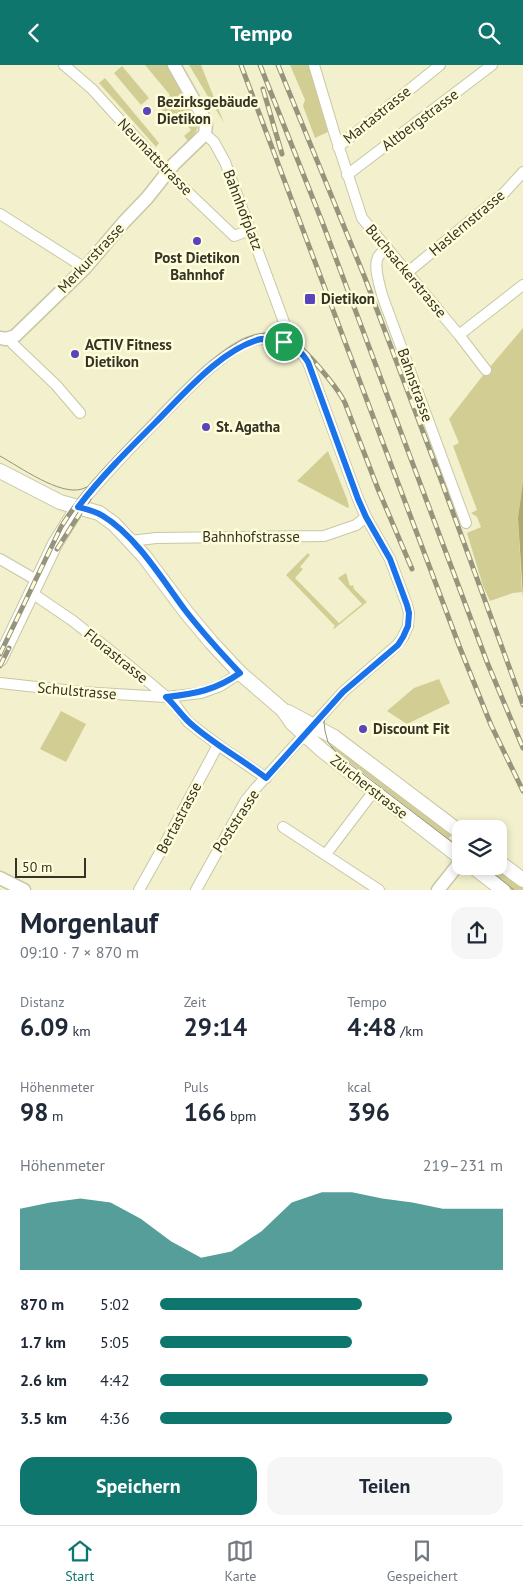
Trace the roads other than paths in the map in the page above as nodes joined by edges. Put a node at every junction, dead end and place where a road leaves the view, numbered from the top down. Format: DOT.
graph roads {
  1 [pos="64,65"];
  2 [pos="174,65"];
  3 [pos="314,65"];
  4 [pos="440,65"];
  5 [pos="492,65"];
  6 [pos="205,134"];
  7 [pos="338,147"];
  8 [pos="523,172"];
  9 [pos="168,173"];
  10 [pos="347,175"];
  11 [pos="0,214"];
  12 [pos="250,230"];
  13 [pos="386,247"];
  14 [pos="85,268"];
  15 [pos="408,272"];
  16 [pos="523,285"];
  17 [pos="459,335"];
  18 [pos="5,338"];
  19 [pos="284,342"];
  20 [pos="486,370"];
  21 [pos="80,413"];
  22 [pos="0,471"];
  23 [pos="78,507"];
  24 [pos="366,517"];
  25 [pos="466,523"];
  26 [pos="131,541"];
  27 [pos="0,559"];
  28 [pos="35,587"];
  29 [pos="0,659"];
  30 [pos="240,673"];
  31 [pos="0,683"];
  32 [pos="166,697"];
  33 [pos="309,730"];
  34 [pos="218,745"];
  35 [pos="266,778"];
  36 [pos="374,791"];
  37 [pos="452,826"];
  38 [pos="283,827"];
  39 [pos="452,853"];
  40 [pos="326,854"];
  41 [pos="507,868"];
  42 [pos="452,872"];
  43 [pos="484,875"];
  44 [pos="0,879"];
  45 [pos="523,880"];
  46 [pos="24,890"];
  47 [pos="139,890"];
  48 [pos="196,890"];
  49 [pos="379,890"];
  50 [pos="438,890"];
  51 [pos="503,890"];
  1 -- 9 [label="street, Neumattstrasse"];
  2 -- 6 [label="street"];
  3 -- 7 [label="street, Buchsackerstrasse"];
  4 -- 7 [label="street, Martastrasse"];
  5 -- 10 [label="street, Altbergstrasse"];
  6 -- 9 [label="street"];
  6 -- 12 [label="street, Bahnhofplatz"];
  7 -- 10 [label="street, Buchsackerstrasse"];
  8 -- 15 [label="street, Haslernstrasse"];
  9 -- 12 [label="street, Neumattstrasse"];
  9 -- 14 [label="street, Merkurstrasse"];
  10 -- 13 [label="street, Buchsackerstrasse"];
  11 -- 14 [label="street"];
  12 -- 19 [label="street, Bahnhofplatz"];
  13 -- 15 [label="street, Buchsackerstrasse"];
  13 -- 25 [label="street, Bahnstrasse"];
  14 -- 18 [label="street, Merkurstrasse"];
  15 -- 17 [label="street, Buchsackerstrasse"];
  16 -- 17 [label="street"];
  17 -- 20 [label="street, Buchsackerstrasse"];
  18 -- 21 [label="street"];
  19 -- 23 [label="street"];
  19 -- 24 [label="street"];
  22 -- 23 [label="main road, Zürcherstrasse"];
  23 -- 26 [label="main road, Zürcherstrasse"];
  23 -- 28 [label="main road"];
  24 -- 26 [label="street, Bahnhofstrasse"];
  24 -- 33 [label="street, Poststrasse"];
  26 -- 30 [label="main road, Zürcherstrasse"];
  27 -- 28 [label="street, Florastrasse"];
  28 -- 29 [label="main road"];
  28 -- 32 [label="street, Florastrasse"];
  30 -- 32 [label="street, Schulstrasse"];
  30 -- 33 [label="main road, Zürcherstrasse"];
  31 -- 32 [label="street, Schulstrasse"];
  32 -- 34 [label="street, Florastrasse"];
  33 -- 35 [label="street, Poststrasse"];
  33 -- 36 [label="main road, Zürcherstrasse"];
  33 -- 37 [label="main road, Zürcherstrasse"];
  34 -- 35 [label="street, Florastrasse"];
  34 -- 47 [label="street, Bertastrasse"];
  35 -- 48 [label="street, Poststrasse"];
  36 -- 39 [label="main road, Zürcherstrasse"];
  36 -- 40 [label="street"];
  38 -- 40 [label="street"];
  40 -- 49 [label="street"];
  41 -- 45 [label="main road"];
  42 -- 50 [label="street"];
  43 -- 51 [label="main road"];
  44 -- 46 [label="street"];
}
